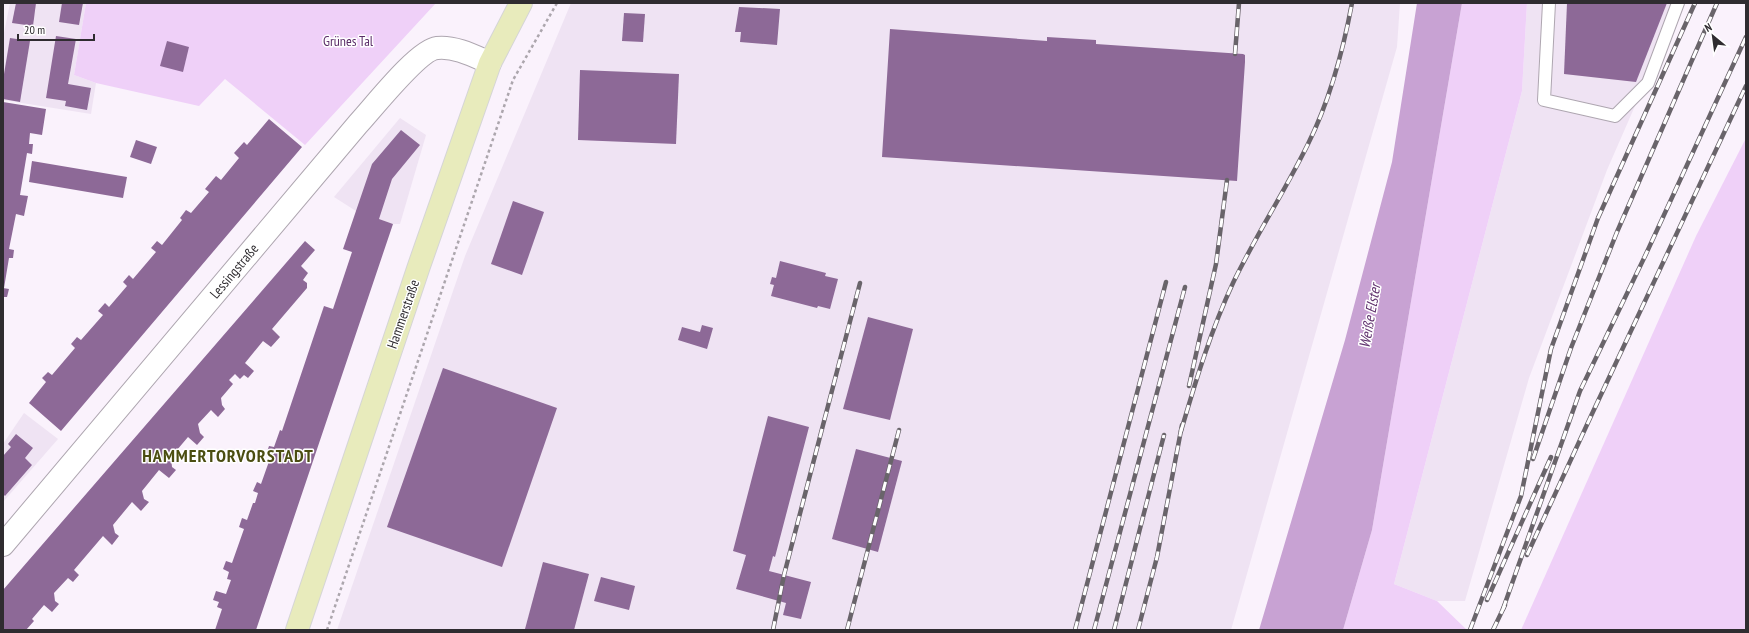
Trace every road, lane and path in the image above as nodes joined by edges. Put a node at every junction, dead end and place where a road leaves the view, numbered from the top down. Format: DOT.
graph roads {
  1 [pos="521,3"];
  2 [pos="557,3"];
  3 [pos="1549,3"];
  4 [pos="1678,3"];
  5 [pos="490,63"];
  6 [pos="3,545"];
  7 [pos="297,630"];
  8 [pos="327,630"];
  1 -- 5 [label="main road, Hammerstraße"];
  2 -- 8 [label="path"];
  3 -- 4 [label="lane"];
  5 -- 6 [label="main road, Lessingstraße"];
  5 -- 7 [label="main road, Hammerstraße"];
}
